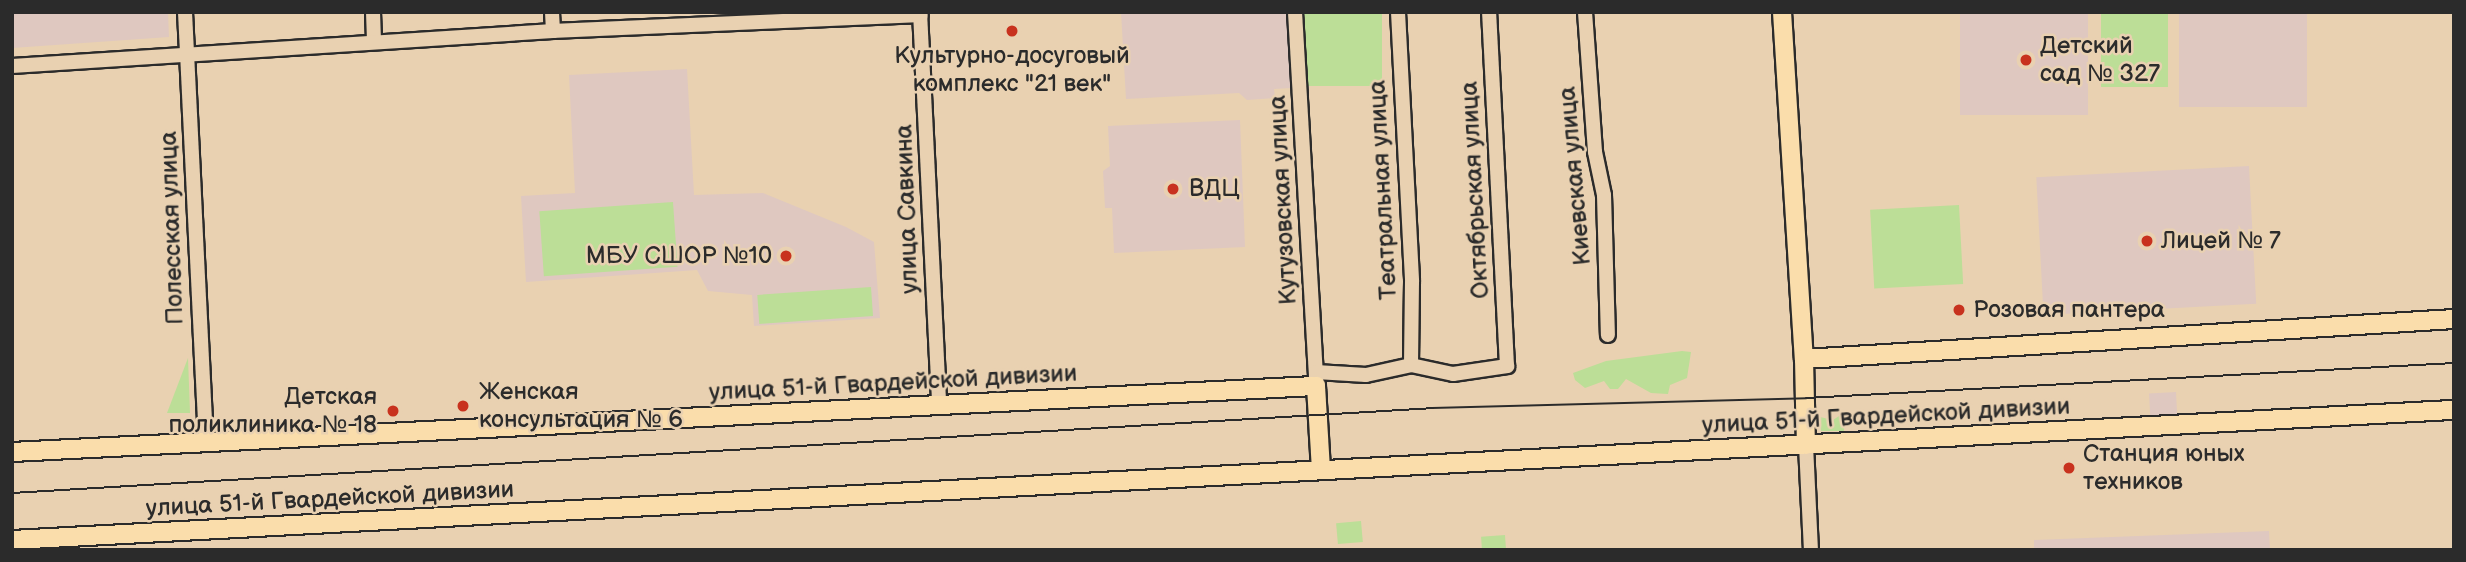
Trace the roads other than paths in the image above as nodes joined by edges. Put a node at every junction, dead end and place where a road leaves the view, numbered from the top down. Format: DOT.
graph roads {
  1 [pos="185,12"];
  2 [pos="373,12"];
  3 [pos="552,12"];
  4 [pos="1295,12"];
  5 [pos="1398,12"];
  6 [pos="1489,12"];
  7 [pos="1586,12"];
  8 [pos="1782,12"];
  9 [pos="920,13"];
  10 [pos="553,31"];
  11 [pos="374,42"];
  12 [pos="188,53"];
  13 [pos="12,66"];
  14 [pos="2454,320"];
  15 [pos="1608,335"];
  16 [pos="1804,359"];
  17 [pos="1411,365"];
  18 [pos="1316,379"];
  19 [pos="939,405"];
  20 [pos="2454,410"];
  21 [pos="206,442"];
  22 [pos="1806,444"];
  23 [pos="12,452"];
  24 [pos="1321,469"];
  25 [pos="12,540"];
  26 [pos="1811,550"];
  1 -- 12 [label="street, Полесская улица"];
  2 -- 11 [label="street"];
  3 -- 10 [label="street"];
  4 -- 18 [label="street, Кутузовская улица"];
  5 -- 17 [label="street, Театральная улица"];
  6 -- 17 [label="street, Октябрьская улица"];
  7 -- 15 [label="street, Киевская улица"];
  8 -- 16 [label="main road"];
  9 -- 10 [label="street"];
  9 -- 19 [label="street, улица Савкина"];
  10 -- 11 [label="street"];
  11 -- 12 [label="street"];
  12 -- 13 [label="street"];
  12 -- 21 [label="street, Полесская улица"];
  14 -- 16 [label="main road"];
  16 -- 22 [label="main road"];
  17 -- 18 [label="street"];
  18 -- 19 [label="main road, улица 51-й Гвардейской дивизии"];
  18 -- 24 [label="main road"];
  19 -- 21 [label="main road, улица 51-й Гвардейской дивизии"];
  20 -- 22 [label="main road, улица 51-й Гвардейской дивизии"];
  21 -- 23 [label="main road, улица 51-й Гвардейской дивизии"];
  22 -- 24 [label="main road, улица 51-й Гвардейской дивизии"];
  22 -- 26 [label="street"];
  24 -- 25 [label="main road, улица 51-й Гвардейской дивизии"];
}
